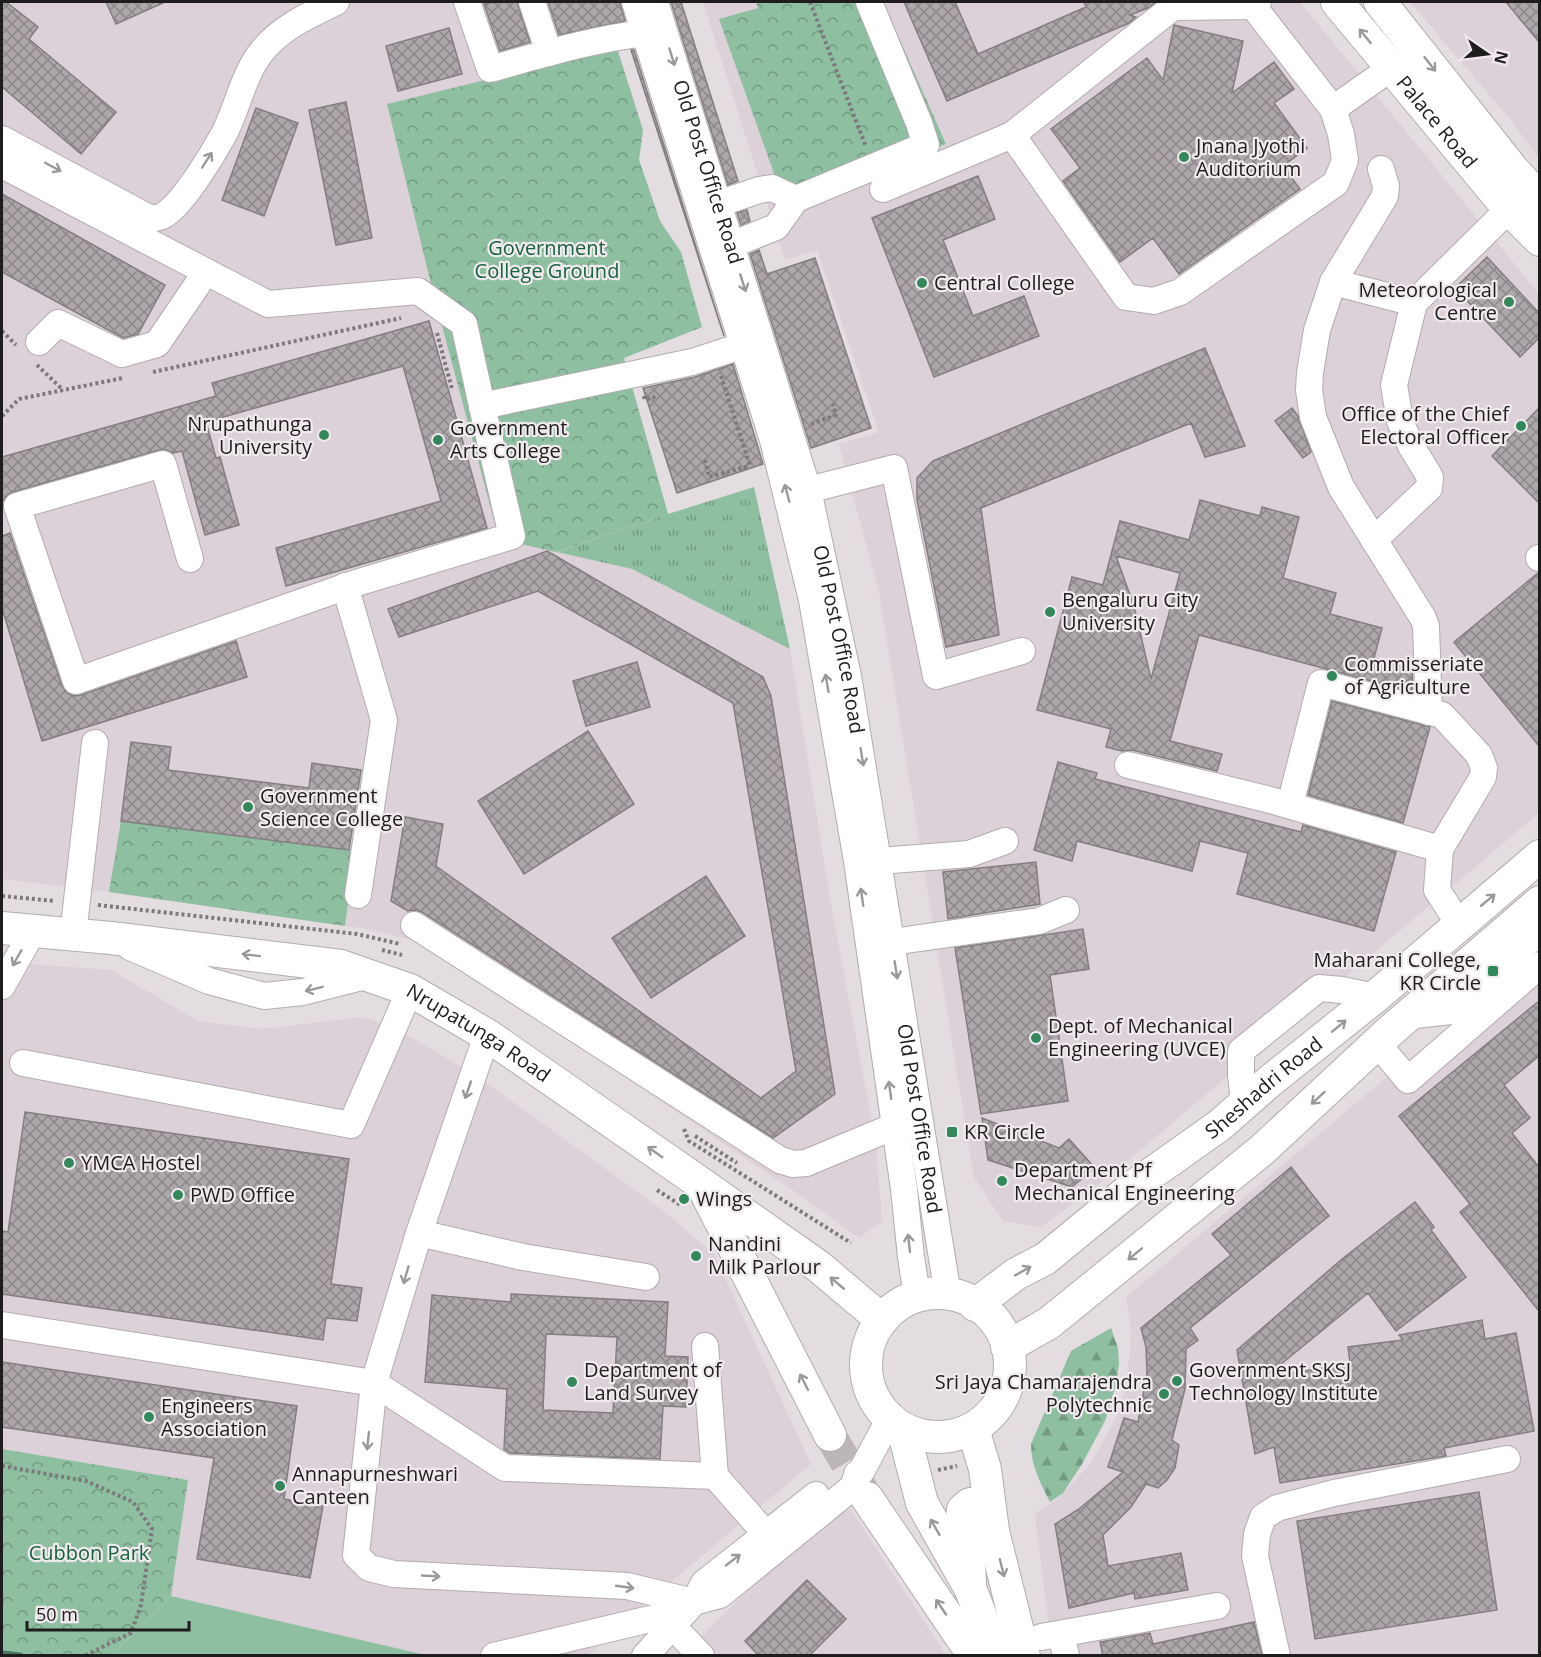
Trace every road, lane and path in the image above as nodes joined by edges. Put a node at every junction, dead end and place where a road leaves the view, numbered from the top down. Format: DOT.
graph roads {
  1 [pos="336,2"];
  2 [pos="467,2"];
  3 [pos="532,2"];
  4 [pos="635,2"];
  5 [pos="655,2"];
  6 [pos="810,2"];
  7 [pos="869,2"];
  8 [pos="1337,2"];
  9 [pos="1380,2"];
  10 [pos="1255,4"];
  11 [pos="645,33"];
  12 [pos="549,53"];
  13 [pos="1391,68"];
  14 [pos="1333,109"];
  15 [pos="1012,135"];
  16 [pos="2,139"];
  17 [pos="2,165"];
  18 [pos="1381,170"];
  19 [pos="878,178"];
  20 [pos="796,199"];
  21 [pos="1539,199"];
  22 [pos="718,204"];
  23 [pos="1509,209"];
  24 [pos="1539,240"];
  25 [pos="731,244"];
  26 [pos="206,272"];
  27 [pos="1333,282"];
  28 [pos="1414,303"];
  29 [pos="408,316"];
  30 [pos="436,333"];
  31 [pos="39,342"];
  32 [pos="752,342"];
  33 [pos="719,369"];
  34 [pos="143,374"];
  35 [pos="131,376"];
  36 [pos="643,391"];
  37 [pos="454,396"];
  38 [pos="658,396"];
  39 [pos="833,404"];
  40 [pos="482,406"];
  41 [pos="2,416"];
  42 [pos="791,432"];
  43 [pos="705,460"];
  44 [pos="808,490"];
  45 [pos="1374,540"];
  46 [pos="190,559"];
  47 [pos="345,586"];
  48 [pos="1022,651"];
  49 [pos="1429,712"];
  50 [pos="95,743"];
  51 [pos="1128,765"];
  52 [pos="1290,806"];
  53 [pos="1005,841"];
  54 [pos="1440,849"];
  55 [pos="1539,856"];
  56 [pos="879,861"];
  57 [pos="358,895"];
  58 [pos="2,897"];
  59 [pos="77,902"];
  60 [pos="1539,904"];
  61 [pos="1066,910"];
  62 [pos="1459,924"];
  63 [pos="414,925"];
  64 [pos="2,928"];
  65 [pos="33,931"];
  66 [pos="357,934"];
  67 [pos="73,935"];
  68 [pos="892,942"];
  69 [pos="1539,965"];
  70 [pos="2,986"];
  71 [pos="410,990"];
  72 [pos="1375,997"];
  73 [pos="486,1035"];
  74 [pos="1377,1043"];
  75 [pos="23,1064"];
  76 [pos="1244,1102"];
  77 [pos="895,1126"];
  78 [pos="686,1130"];
  79 [pos="737,1164"];
  80 [pos="657,1191"];
  81 [pos="693,1196"];
  82 [pos="419,1233"];
  83 [pos="646,1277"];
  84 [pos="917,1296"];
  85 [pos="962,1300"];
  86 [pos="882,1320"];
  87 [pos="2,1324"];
  88 [pos="705,1346"];
  89 [pos="1007,1347"];
  90 [pos="374,1383"];
  91 [pos="897,1424"];
  92 [pos="973,1429"];
  93 [pos="831,1434"];
  94 [pos="1507,1459"];
  95 [pos="965,1465"];
  96 [pos="2,1466"];
  97 [pos="938,1470"];
  98 [pos="715,1476"];
  99 [pos="862,1486"];
  100 [pos="993,1531"];
  101 [pos="766,1533"];
  102 [pos="970,1588"];
  103 [pos="694,1602"];
  104 [pos="1217,1606"];
  105 [pos="673,1625"];
  106 [pos="1048,1645"];
  107 [pos="84,1656"];
  108 [pos="494,1656"];
  109 [pos="645,1656"];
  110 [pos="701,1656"];
  111 [pos="974,1656"];
  112 [pos="994,1656"];
  113 [pos="1277,1656"];
  16 -- 1 [label="street, one-way"];
  2 -- 12 [label="street"];
  3 -- 12 [label="street"];
  4 -- 11 [label="street, Old Post Office Road"];
  5 -- 22 [label="street, Old Post Office Road, one-way"];
  6 -- 19 [label="path"];
  7 -- 19 [label="street"];
  13 -- 8 [label="main road, Palace Road, one-way"];
  9 -- 21 [label="main road, Palace Road, one-way"];
  10 -- 14 [label="street"];
  10 -- 15 [label="street"];
  11 -- 12 [label="street"];
  11 -- 32 [label="street, Old Post Office Road"];
  13 -- 14 [label="street"];
  13 -- 23 [label="main road, Palace Road"];
  14 -- 15 [label="street"];
  15 -- 19 [label="street"];
  17 -- 26 [label="street"];
  18 -- 27 [label="street"];
  19 -- 20 [label="street"];
  20 -- 22 [label="street"];
  20 -- 25 [label="street"];
  22 -- 25 [label="street, Old Post Office Road"];
  23 -- 24 [label="main road, Palace Road"];
  23 -- 28 [label="street"];
  25 -- 32 [label="street, Old Post Office Road, one-way"];
  26 -- 31 [label="street"];
  26 -- 40 [label="street"];
  27 -- 28 [label="street"];
  27 -- 45 [label="street"];
  28 -- 45 [label="street"];
  29 -- 34 [label="path"];
  30 -- 37 [label="path"];
  32 -- 40 [label="street"];
  32 -- 42 [label="street, Old Post Office Road"];
  77 -- 32 [label="street, Old Post Office Road, one-way"];
  33 -- 43 [label="path"];
  35 -- 41 [label="path"];
  36 -- 38 [label="path"];
  39 -- 42 [label="path"];
  40 -- 47 [label="street"];
  42 -- 44 [label="street, Old Post Office Road"];
  44 -- 48 [label="street"];
  44 -- 56 [label="street, Old Post Office Road, one-way"];
  45 -- 49 [label="street"];
  46 -- 47 [label="street"];
  47 -- 57 [label="street"];
  49 -- 52 [label="street"];
  49 -- 54 [label="street"];
  50 -- 59 [label="street"];
  51 -- 52 [label="street"];
  52 -- 54 [label="street"];
  53 -- 56 [label="street"];
  54 -- 62 [label="street"];
  62 -- 55 [label="main road, Sheshadri Road, one-way"];
  56 -- 68 [label="street, Old Post Office Road"];
  58 -- 59 [label="path"];
  59 -- 66 [label="path"];
  59 -- 67 [label="street"];
  60 -- 74 [label="main road, Sheshadri Road"];
  61 -- 68 [label="street"];
  62 -- 72 [label="main road, Sheshadri Road"];
  63 -- 77 [label="street"];
  64 -- 65 [label="main road, Nrupatunga Road"];
  65 -- 67 [label="main road, Nrupatunga Road"];
  65 -- 70 [label="street, one-way"];
  71 -- 67 [label="main road, Nrupatunga Road, one-way"];
  68 -- 85 [label="street, Old Post Office Road, one-way"];
  69 -- 74 [label="street"];
  71 -- 73 [label="main road, Nrupatunga Road"];
  71 -- 75 [label="street"];
  76 -- 72 [label="main road, Sheshadri Road, one-way"];
  72 -- 76 [label="street"];
  81 -- 73 [label="main road, Nrupatunga Road, one-way"];
  73 -- 82 [label="street, one-way"];
  74 -- 89 [label="main road, Sheshadri Road, one-way"];
  85 -- 76 [label="main road, Sheshadri Road, one-way"];
  84 -- 77 [label="street, Old Post Office Road, one-way"];
  78 -- 79 [label="path"];
  80 -- 81 [label="path"];
  86 -- 81 [label="main road, Nrupatunga Road, one-way"];
  93 -- 81 [label="main road, one-way"];
  82 -- 83 [label="street"];
  82 -- 90 [label="street, one-way"];
  84 -- 85 [label="main road"];
  84 -- 86 [label="main road"];
  85 -- 89 [label="main road"];
  86 -- 91 [label="main road"];
  87 -- 90 [label="street"];
  88 -- 98 [label="street"];
  89 -- 92 [label="main road"];
  90 -- 98 [label="street"];
  90 -- 103 [label="street, one-way"];
  91 -- 92 [label="main road"];
  91 -- 99 [label="street"];
  102 -- 91 [label="main road, one-way"];
  92 -- 100 [label="main road"];
  94 -- 113 [label="street"];
  95 -- 97 [label="path"];
  96 -- 107 [label="path"];
  98 -- 101 [label="street"];
  99 -- 101 [label="street"];
  99 -- 103 [label="street"];
  111 -- 99 [label="main road, one-way"];
  100 -- 102 [label="main road"];
  100 -- 106 [label="main road, one-way"];
  103 -- 101 [label="street, one-way"];
  102 -- 112 [label="main road"];
  103 -- 105 [label="street"];
  104 -- 106 [label="street"];
  105 -- 108 [label="street"];
  105 -- 109 [label="street"];
  105 -- 110 [label="street"];
}
